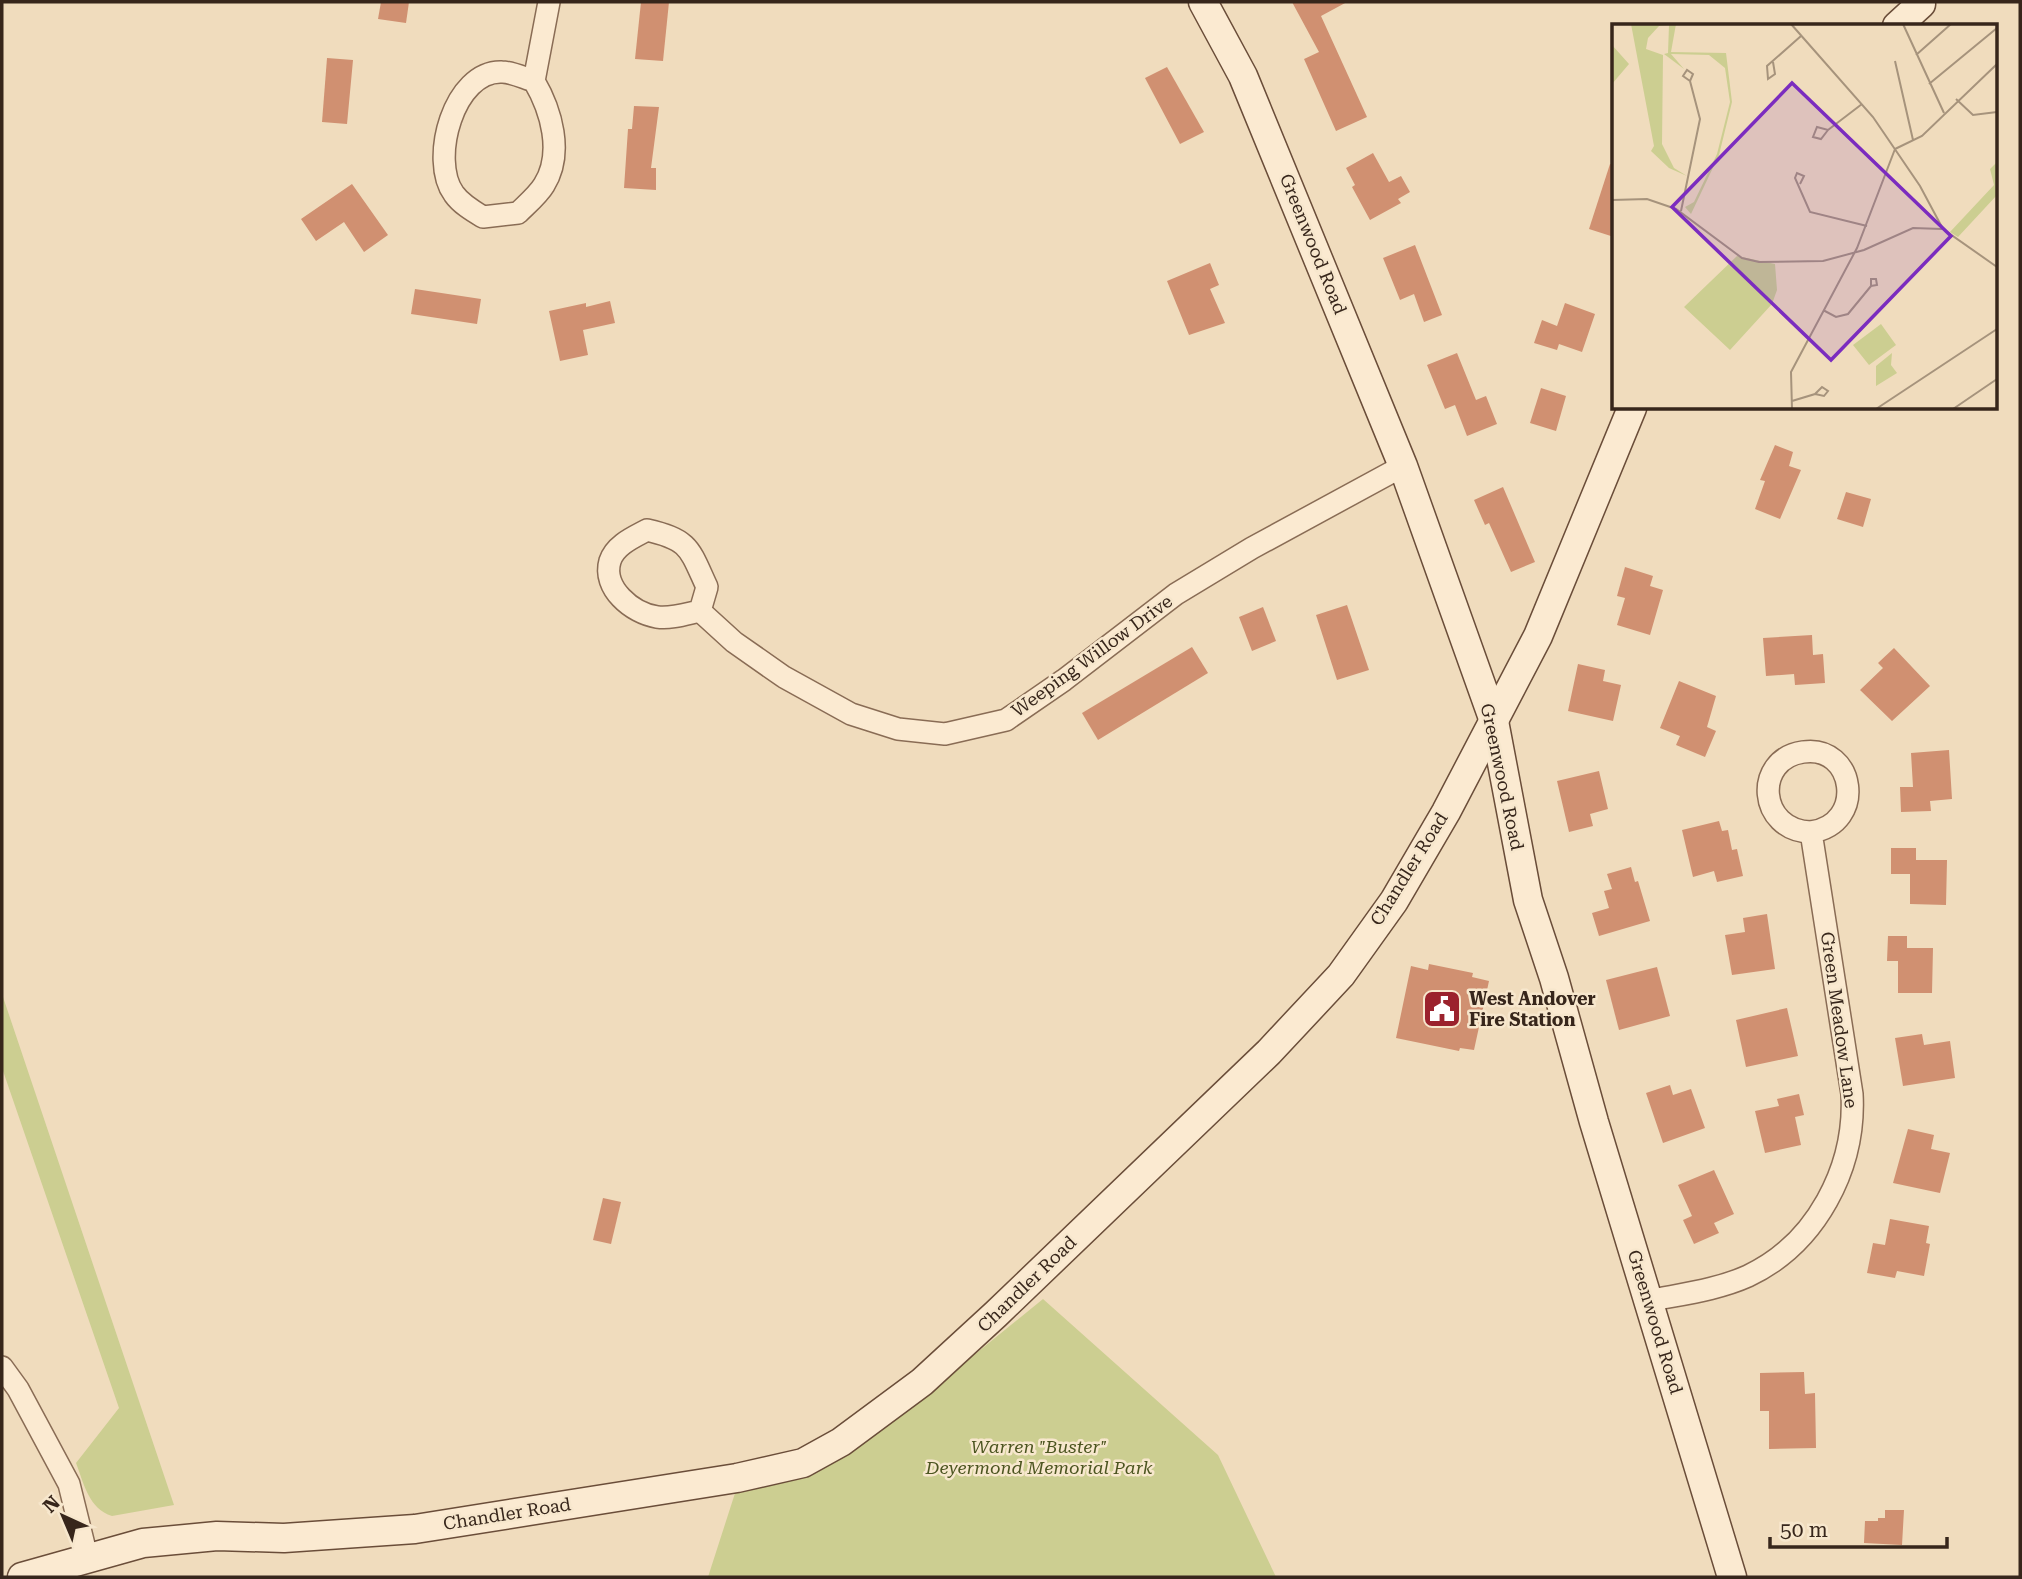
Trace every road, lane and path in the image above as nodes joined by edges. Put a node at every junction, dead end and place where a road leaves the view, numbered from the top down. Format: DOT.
graph roads {
  1 [pos="549,2"];
  2 [pos="1203,2"];
  3 [pos="1925,2"];
  4 [pos="1899,24"];
  5 [pos="534,81"];
  6 [pos="1631,410"];
  7 [pos="1403,466"];
  8 [pos="699,611"];
  9 [pos="1494,721"];
  10 [pos="1811,832"];
  11 [pos="1648,1301"];
  12 [pos="2,1367"];
  13 [pos="87,1557"];
  14 [pos="22,1577"];
  15 [pos="1732,1577"];
  1 -- 5 [label="street"];
  2 -- 7 [label="street, Greenwood Road"];
  3 -- 4 [label="street"];
  5 -- 5 [label="street"];
  6 -- 9 [label="street, Chandler Road"];
  7 -- 8 [label="street, Weeping Willow Drive"];
  7 -- 9 [label="street, Greenwood Road"];
  8 -- 8 [label="street"];
  9 -- 11 [label="street, Greenwood Road"];
  9 -- 13 [label="street, Chandler Road"];
  10 -- 11 [label="street, Green Meadow Lane"];
  11 -- 15 [label="street, Greenwood Road"];
  12 -- 13 [label="street"];
  13 -- 14 [label="street, Chandler Road"];
}
